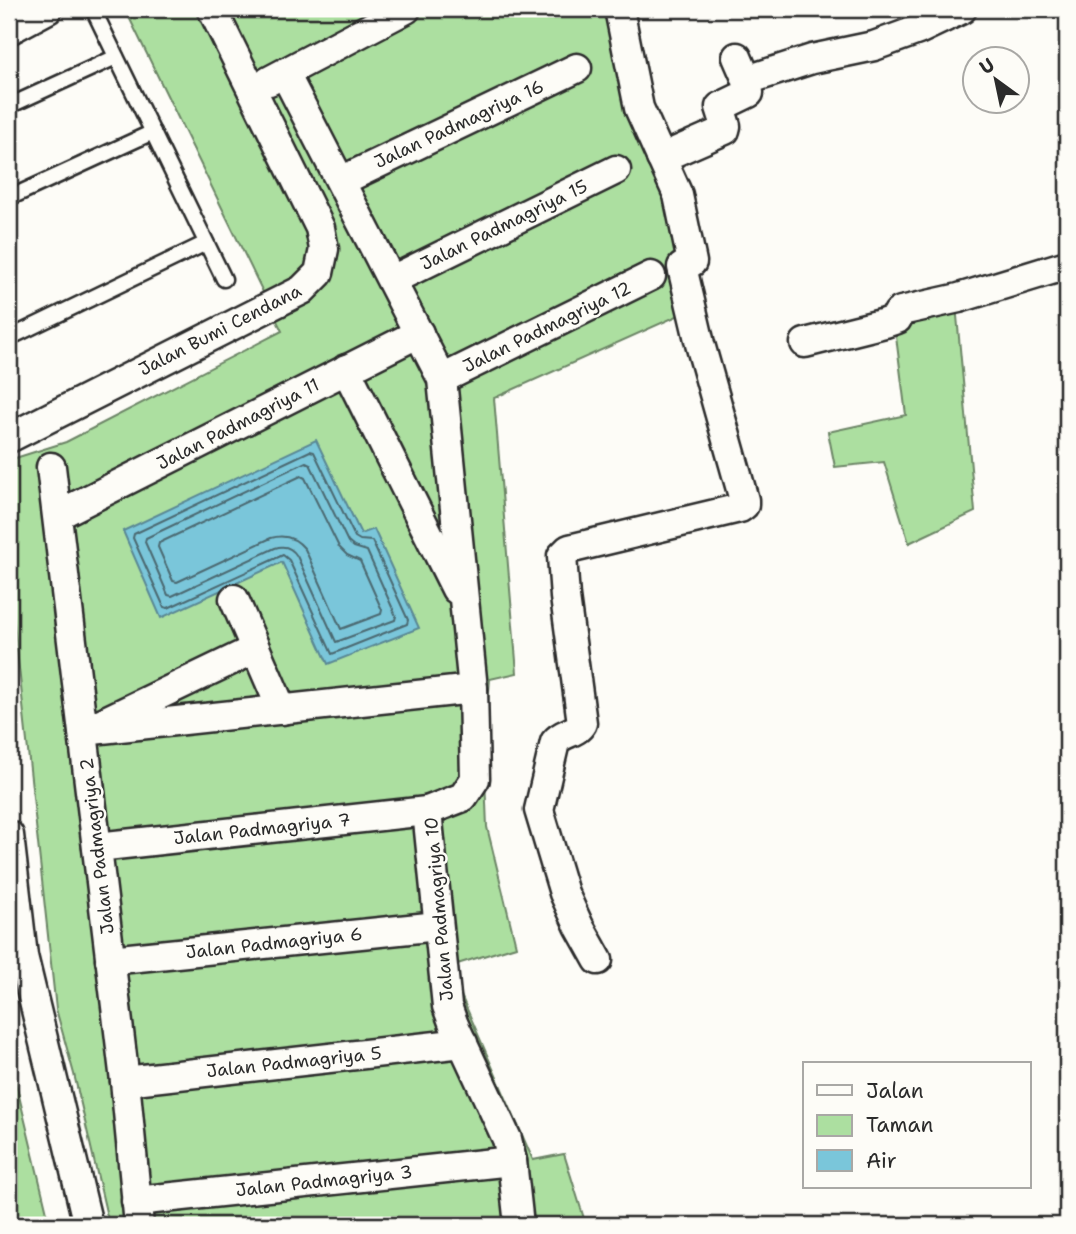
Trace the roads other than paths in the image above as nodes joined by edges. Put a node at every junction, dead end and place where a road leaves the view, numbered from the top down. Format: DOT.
graph roads {
  1 [pos="48,9"];
  2 [pos="93,9"];
  3 [pos="212,9"];
  4 [pos="619,9"];
  5 [pos="962,9"];
  6 [pos="391,12"];
  7 [pos="913,20"];
  8 [pos="9,30"];
  9 [pos="116,57"];
  10 [pos="578,68"];
  11 [pos="285,74"];
  12 [pos="251,91"];
  13 [pos="9,106"];
  14 [pos="153,132"];
  15 [pos="661,158"];
  16 [pos="616,170"];
  17 [pos="341,181"];
  18 [pos="9,198"];
  19 [pos="206,243"];
  20 [pos="1067,265"];
  21 [pos="651,276"];
  22 [pos="224,279"];
  23 [pos="391,280"];
  24 [pos="419,333"];
  25 [pos="9,338"];
  26 [pos="805,343"];
  27 [pos="346,369"];
  28 [pos="442,379"];
  29 [pos="9,438"];
  30 [pos="51,467"];
  31 [pos="58,514"];
  32 [pos="234,599"];
  33 [pos="465,606"];
  34 [pos="255,649"];
  35 [pos="473,689"];
  36 [pos="282,710"];
  37 [pos="83,732"];
  38 [pos="427,811"];
  39 [pos="9,835"];
  40 [pos="97,847"];
  41 [pos="438,926"];
  42 [pos="110,960"];
  43 [pos="598,960"];
  44 [pos="463,1043"];
  45 [pos="125,1081"];
  46 [pos="512,1161"];
  47 [pos="137,1213"];
  48 [pos="88,1225"];
  49 [pos="519,1225"];
  1 -- 8 [label="street"];
  2 -- 9 [label="lane"];
  3 -- 12 [label="street, Jalan Bumi Cendana"];
  4 -- 15 [label="street"];
  5 -- 7 [label="street"];
  6 -- 11 [label="street"];
  7 -- 15 [label="street"];
  9 -- 13 [label="lane"];
  9 -- 14 [label="lane"];
  10 -- 17 [label="street, Jalan Padmagriya 16"];
  11 -- 12 [label="street"];
  11 -- 17 [label="street"];
  12 -- 29 [label="street, Jalan Bumi Cendana"];
  14 -- 18 [label="lane"];
  14 -- 19 [label="lane"];
  15 -- 43 [label="street"];
  16 -- 23 [label="street, Jalan Padmagriya 15"];
  17 -- 23 [label="street"];
  19 -- 22 [label="lane"];
  19 -- 25 [label="lane"];
  20 -- 26 [label="street"];
  21 -- 28 [label="street, Jalan Padmagriya 12"];
  23 -- 24 [label="street"];
  24 -- 27 [label="street, Jalan Padmagriya 11"];
  24 -- 28 [label="street"];
  27 -- 31 [label="street, Jalan Padmagriya 11"];
  27 -- 33 [label="street, Jalan Padmagriya 10"];
  28 -- 33 [label="street, Jalan Padmagriya 10"];
  30 -- 31 [label="street, Jalan Padmagriya 2"];
  31 -- 37 [label="street, Jalan Padmagriya 2"];
  32 -- 34 [label="street"];
  33 -- 35 [label="street, Jalan Padmagriya 10"];
  34 -- 36 [label="street"];
  34 -- 37 [label="street"];
  35 -- 36 [label="street"];
  35 -- 38 [label="street, Jalan Padmagriya 10"];
  36 -- 37 [label="street"];
  37 -- 40 [label="street, Jalan Padmagriya 2"];
  38 -- 40 [label="street, Jalan Padmagriya 7"];
  38 -- 41 [label="street, Jalan Padmagriya 10"];
  39 -- 48 [label="street"];
  40 -- 42 [label="street, Jalan Padmagriya 2"];
  41 -- 42 [label="street, Jalan Padmagriya 6"];
  41 -- 44 [label="street, Jalan Padmagriya 10"];
  42 -- 45 [label="street, Jalan Padmagriya 2"];
  44 -- 45 [label="street, Jalan Padmagriya 5"];
  44 -- 46 [label="street, Jalan Padmagriya 10"];
  45 -- 47 [label="street, Jalan Padmagriya 2"];
  46 -- 47 [label="street, Jalan Padmagriya 3"];
  46 -- 49 [label="street, Jalan Padmagriya 10"];
}
